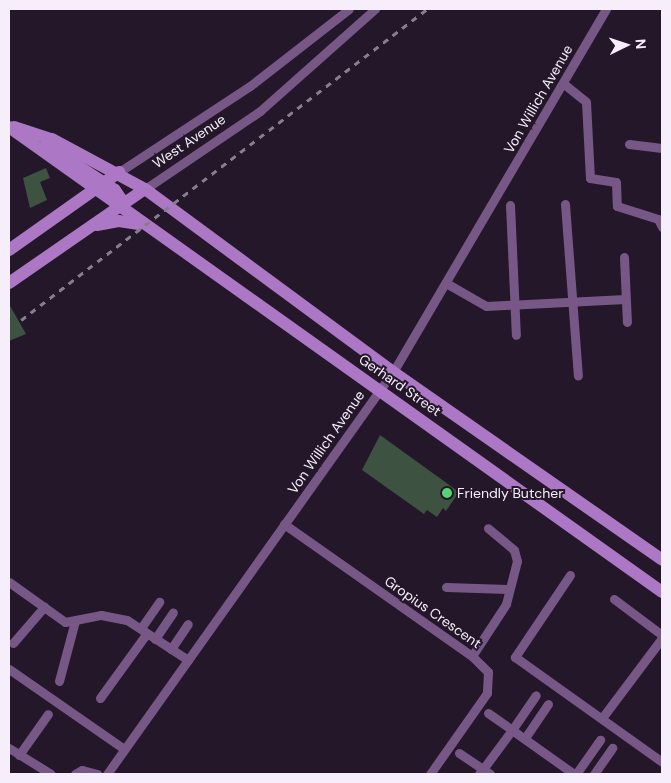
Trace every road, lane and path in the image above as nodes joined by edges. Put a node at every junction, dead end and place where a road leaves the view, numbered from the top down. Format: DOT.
graph roads {
  1 [pos="349,9"];
  2 [pos="375,9"];
  3 [pos="605,9"];
  4 [pos="564,84"];
  5 [pos="9,126"];
  6 [pos="33,133"];
  7 [pos="629,144"];
  8 [pos="662,148"];
  9 [pos="119,172"];
  10 [pos="100,185"];
  11 [pos="145,189"];
  12 [pos="565,204"];
  13 [pos="510,205"];
  14 [pos="118,207"];
  15 [pos="94,226"];
  16 [pos="146,226"];
  17 [pos="662,227"];
  18 [pos="9,250"];
  19 [pos="624,257"];
  20 [pos="9,283"];
  21 [pos="446,283"];
  22 [pos="626,299"];
  23 [pos="571,301"];
  24 [pos="515,303"];
  25 [pos="626,322"];
  26 [pos="516,335"];
  27 [pos="393,372"];
  28 [pos="578,376"];
  29 [pos="380,390"];
  30 [pos="284,524"];
  31 [pos="488,528"];
  32 [pos="662,560"];
  33 [pos="570,575"];
  34 [pos="9,582"];
  35 [pos="446,587"];
  36 [pos="507,590"];
  37 [pos="662,592"];
  38 [pos="614,599"];
  39 [pos="158,602"];
  40 [pos="44,607"];
  41 [pos="173,612"];
  42 [pos="75,621"];
  43 [pos="188,624"];
  44 [pos="144,630"];
  45 [pos="662,637"];
  46 [pos="155,638"];
  47 [pos="13,643"];
  48 [pos="171,649"];
  49 [pos="472,656"];
  50 [pos="188,660"];
  51 [pos="9,668"];
  52 [pos="59,682"];
  53 [pos="536,695"];
  54 [pos="100,698"];
  55 [pos="548,704"];
  56 [pos="488,713"];
  57 [pos="48,714"];
  58 [pos="602,718"];
  59 [pos="512,730"];
  60 [pos="525,738"];
  61 [pos="600,740"];
  62 [pos="9,748"];
  63 [pos="612,748"];
  64 [pos="124,749"];
  65 [pos="459,753"];
  66 [pos="20,755"];
  67 [pos="662,762"];
  68 [pos="560,770"];
  69 [pos="113,772"];
  70 [pos="484,772"];
  71 [pos="50,774"];
  72 [pos="75,774"];
  73 [pos="97,774"];
  74 [pos="430,774"];
  75 [pos="574,774"];
  76 [pos="594,774"];
  1 -- 9 [label="street, West Avenue"];
  2 -- 11 [label="street, West Avenue"];
  3 -- 4 [label="street, Von Willich Avenue"];
  4 -- 17 [label="street"];
  4 -- 21 [label="street, Von Willich Avenue"];
  5 -- 6 [label="street, Gerhard Street"];
  5 -- 10 [label="street"];
  6 -- 9 [label="street, Gerhard Street"];
  6 -- 10 [label="street"];
  7 -- 8 [label="street"];
  9 -- 10 [label="street, West Avenue"];
  9 -- 11 [label="street, Gerhard Street"];
  10 -- 14 [label="street, Gerhard Street"];
  10 -- 18 [label="street, West Avenue"];
  11 -- 14 [label="street, West Avenue"];
  11 -- 27 [label="street, Gerhard Street"];
  12 -- 23 [label="street"];
  13 -- 24 [label="street"];
  14 -- 15 [label="street, West Avenue"];
  14 -- 16 [label="street, Gerhard Street"];
  15 -- 16 [label="street"];
  15 -- 20 [label="street, West Avenue"];
  16 -- 29 [label="street, Gerhard Street"];
  19 -- 22 [label="street"];
  21 -- 24 [label="street"];
  21 -- 27 [label="street, Von Willich Avenue"];
  22 -- 23 [label="street"];
  22 -- 25 [label="street"];
  23 -- 24 [label="street"];
  23 -- 28 [label="street"];
  24 -- 26 [label="street"];
  27 -- 29 [label="street, Von Willich Avenue"];
  27 -- 32 [label="street, Gerhard Street"];
  29 -- 30 [label="street, Von Willich Avenue"];
  29 -- 37 [label="street, Gerhard Street"];
  30 -- 49 [label="street, Gropius Crescent"];
  30 -- 50 [label="street, Von Willich Avenue"];
  31 -- 36 [label="street"];
  33 -- 58 [label="street"];
  34 -- 40 [label="street"];
  35 -- 36 [label="street"];
  36 -- 49 [label="street"];
  38 -- 45 [label="street"];
  39 -- 44 [label="street"];
  40 -- 42 [label="street"];
  40 -- 47 [label="street"];
  41 -- 46 [label="street"];
  42 -- 44 [label="street"];
  42 -- 52 [label="street"];
  43 -- 48 [label="street"];
  44 -- 46 [label="street"];
  44 -- 54 [label="street"];
  45 -- 58 [label="street"];
  46 -- 48 [label="street"];
  48 -- 50 [label="street"];
  49 -- 74 [label="street, Gropius Crescent"];
  50 -- 64 [label="street, Von Willich Avenue"];
  51 -- 64 [label="street"];
  53 -- 59 [label="street"];
  55 -- 60 [label="street"];
  56 -- 59 [label="street"];
  57 -- 66 [label="street"];
  58 -- 67 [label="street"];
  59 -- 60 [label="street"];
  59 -- 70 [label="street"];
  60 -- 68 [label="street"];
  61 -- 75 [label="street"];
  62 -- 66 [label="street"];
  63 -- 76 [label="street"];
  64 -- 69 [label="street, Von Willich Avenue"];
  65 -- 70 [label="street"];
  66 -- 71 [label="street"];
  68 -- 75 [label="street"];
  72 -- 73 [label="street"];
}
